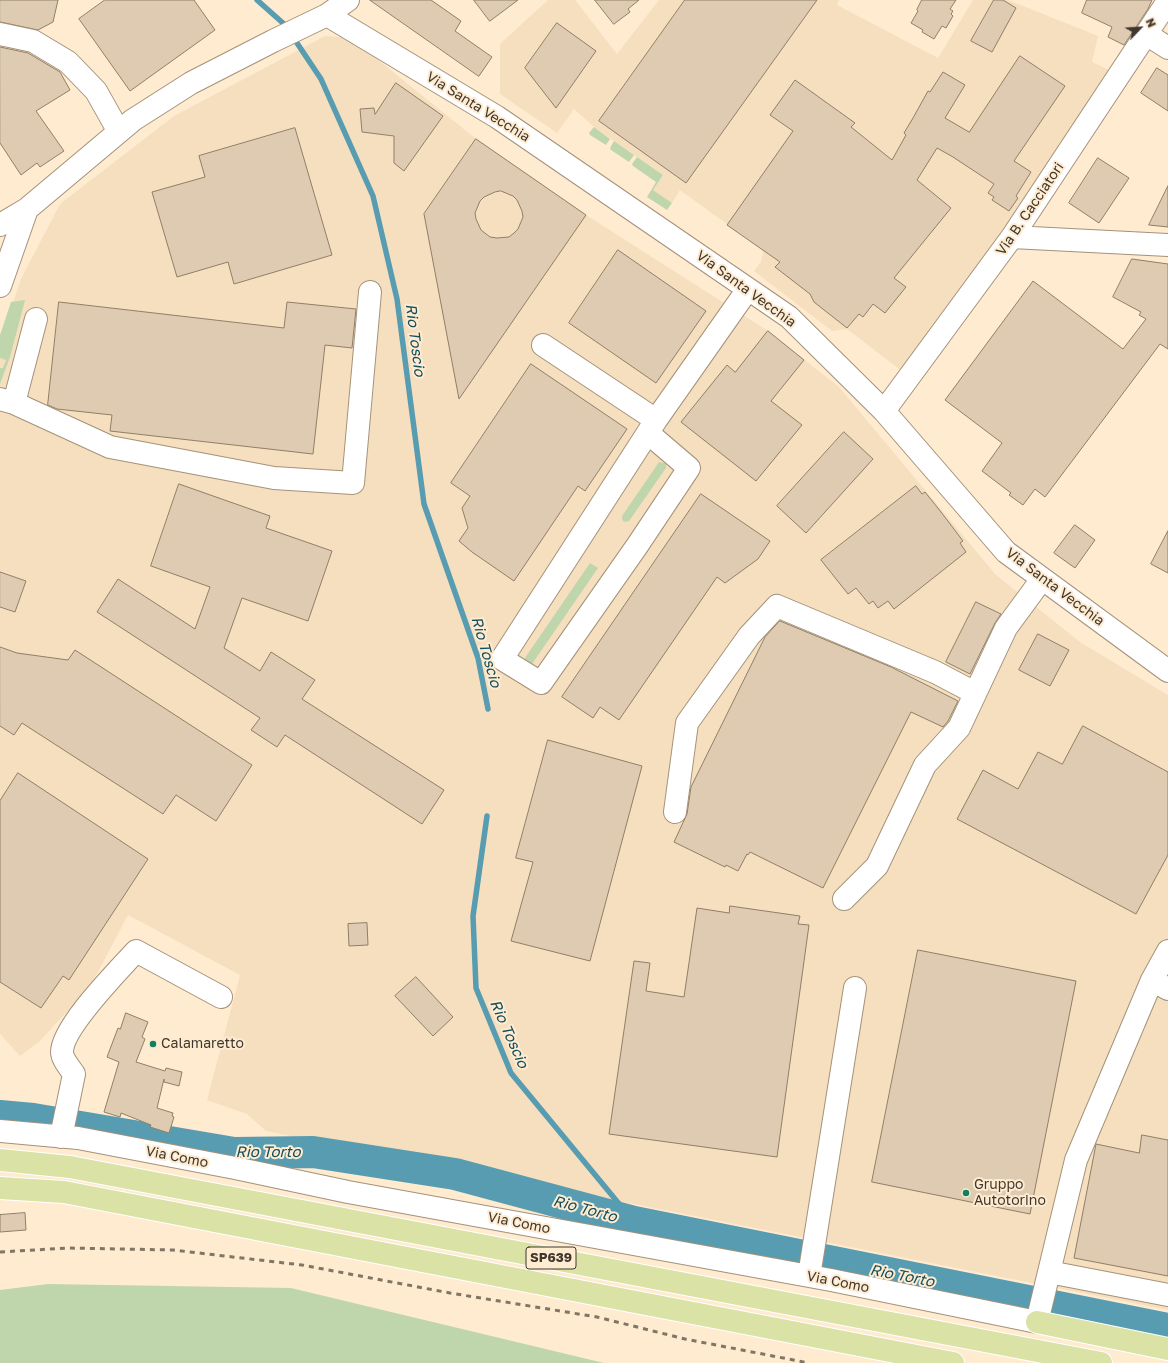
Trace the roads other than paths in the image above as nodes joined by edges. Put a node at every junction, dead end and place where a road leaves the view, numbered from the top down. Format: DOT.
graph roads {
  1 [pos="348,0"];
  2 [pos="1168,1"];
  3 [pos="327,16"];
  4 [pos="0,34"];
  5 [pos="1146,34"];
  6 [pos="1168,48"];
  7 [pos="119,132"];
  8 [pos="27,209"];
  9 [pos="0,224"];
  10 [pos="1012,237"];
  11 [pos="1168,245"];
  12 [pos="0,286"];
  13 [pos="748,289"];
  14 [pos="370,292"];
  15 [pos="36,319"];
  16 [pos="543,345"];
  17 [pos="7,401"];
  18 [pos="884,411"];
  19 [pos="652,426"];
  20 [pos="1042,579"];
  21 [pos="1168,671"];
  22 [pos="975,693"];
  23 [pos="675,812"];
  24 [pos="844,899"];
  25 [pos="1168,951"];
  26 [pos="1160,984"];
  27 [pos="855,988"];
  28 [pos="221,997"];
  29 [pos="63,1127"];
  30 [pos="0,1131"];
  31 [pos="0,1160"];
  32 [pos="0,1188"];
  33 [pos="812,1261"];
  34 [pos="1168,1295"];
  35 [pos="1043,1298"];
  36 [pos="1168,1349"];
  37 [pos="953,1363"];
  38 [pos="1101,1363"];
  1 -- 3 [label="street"];
  2 -- 5 [label="street, Via B. Cacciatori"];
  3 -- 7 [label="street"];
  3 -- 13 [label="street, Via Santa Vecchia"];
  4 -- 7 [label="street"];
  5 -- 6 [label="street"];
  5 -- 10 [label="street, Via B. Cacciatori"];
  7 -- 8 [label="street"];
  8 -- 9 [label="street"];
  8 -- 12 [label="street"];
  10 -- 11 [label="street"];
  10 -- 18 [label="street, Via B. Cacciatori"];
  13 -- 18 [label="street, Via Santa Vecchia"];
  13 -- 19 [label="street"];
  14 -- 17 [label="street"];
  15 -- 17 [label="street"];
  16 -- 19 [label="street"];
  18 -- 20 [label="street, Via Santa Vecchia"];
  19 -- 19 [label="street"];
  20 -- 21 [label="street, Via Santa Vecchia"];
  20 -- 22 [label="street"];
  22 -- 23 [label="street"];
  22 -- 24 [label="street"];
  25 -- 26 [label="street"];
  26 -- 35 [label="street"];
  27 -- 33 [label="street"];
  28 -- 29 [label="street"];
  29 -- 30 [label="street, Via Como"];
  29 -- 33 [label="street, Via Como"];
  31 -- 38 [label="main road, SP639"];
  32 -- 37 [label="main road, SP639"];
  33 -- 35 [label="street, Via Como"];
  34 -- 35 [label="street, Via Como"];
  35 -- 36 [label="main road"];
}
